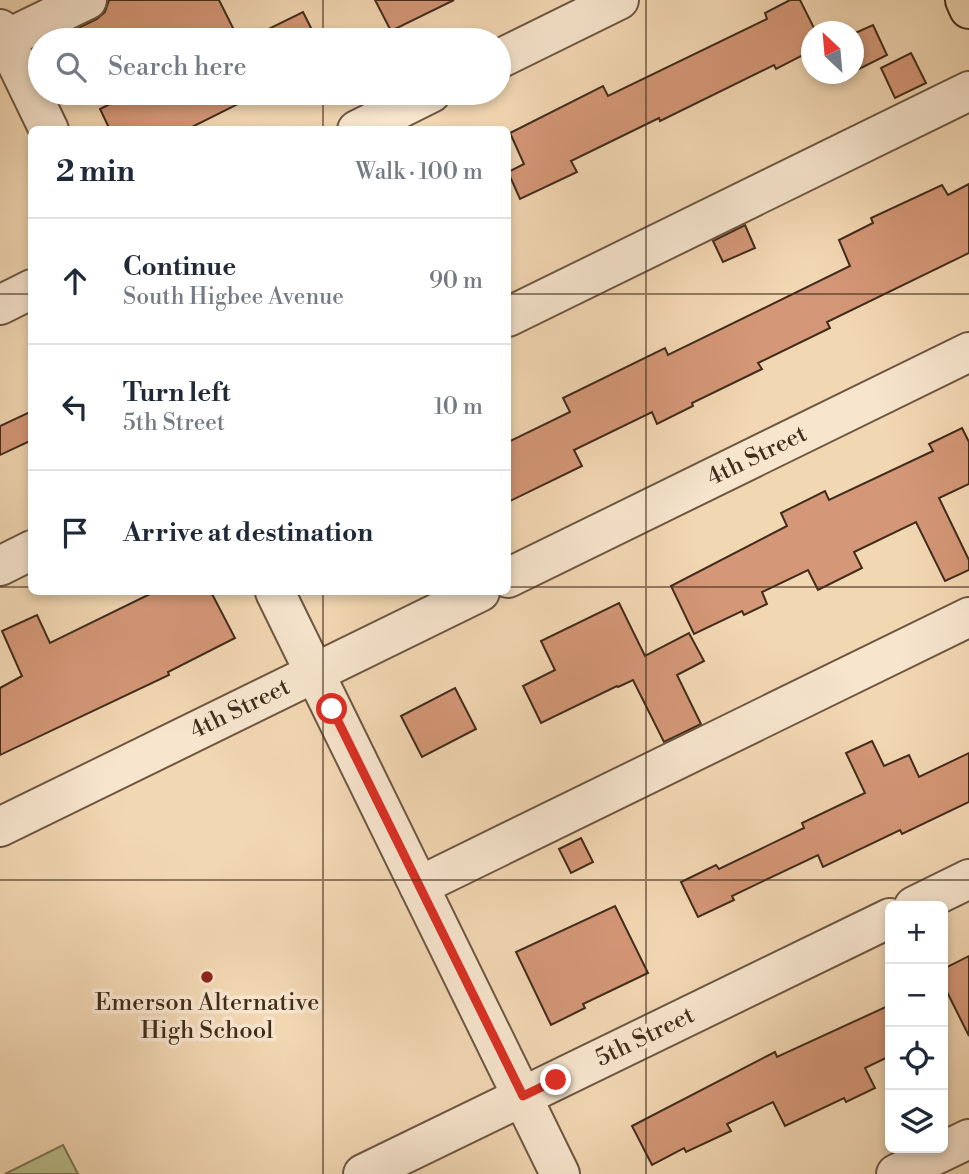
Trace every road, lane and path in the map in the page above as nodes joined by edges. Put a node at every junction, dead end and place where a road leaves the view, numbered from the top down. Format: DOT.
graph roads {
  1 [pos="87,0"];
  2 [pos="619,0"];
  3 [pos="965,0"];
  4 [pos="969,9"];
  5 [pos="2,37"];
  6 [pos="511,53"];
  7 [pos="28,88"];
  8 [pos="969,91"];
  9 [pos="36,105"];
  10 [pos="407,105"];
  11 [pos="47,126"];
  12 [pos="364,126"];
  13 [pos="28,291"];
  14 [pos="0,305"];
  15 [pos="511,316"];
  16 [pos="969,352"];
  17 [pos="28,552"];
  18 [pos="0,566"];
  19 [pos="511,577"];
  20 [pos="276,595"];
  21 [pos="474,595"];
  22 [pos="969,617"];
  23 [pos="315,673"];
  24 [pos="0,827"];
  25 [pos="969,879"];
  26 [pos="419,886"];
  27 [pos="924,901"];
  28 [pos="885,920"];
  29 [pos="523,1096"];
  30 [pos="969,1139"];
  31 [pos="363,1174"];
  32 [pos="560,1174"];
  33 [pos="896,1174"];
  1 -- 5 [label="street"];
  2 -- 6 [label="street"];
  3 -- 4 [label="main road"];
  5 -- 7 [label="street"];
  8 -- 15 [label="street"];
  9 -- 11 [label="street"];
  10 -- 12 [label="street"];
  13 -- 14 [label="street"];
  16 -- 19 [label="street, 4th Street"];
  17 -- 18 [label="street"];
  20 -- 23 [label="street"];
  21 -- 23 [label="street, 4th Street"];
  22 -- 26 [label="street"];
  23 -- 24 [label="street, 4th Street"];
  23 -- 26 [label="street"];
  25 -- 27 [label="street"];
  26 -- 29 [label="street"];
  28 -- 29 [label="street, 5th Street"];
  29 -- 31 [label="street, 5th Street"];
  29 -- 32 [label="street"];
  30 -- 33 [label="street"];
}
